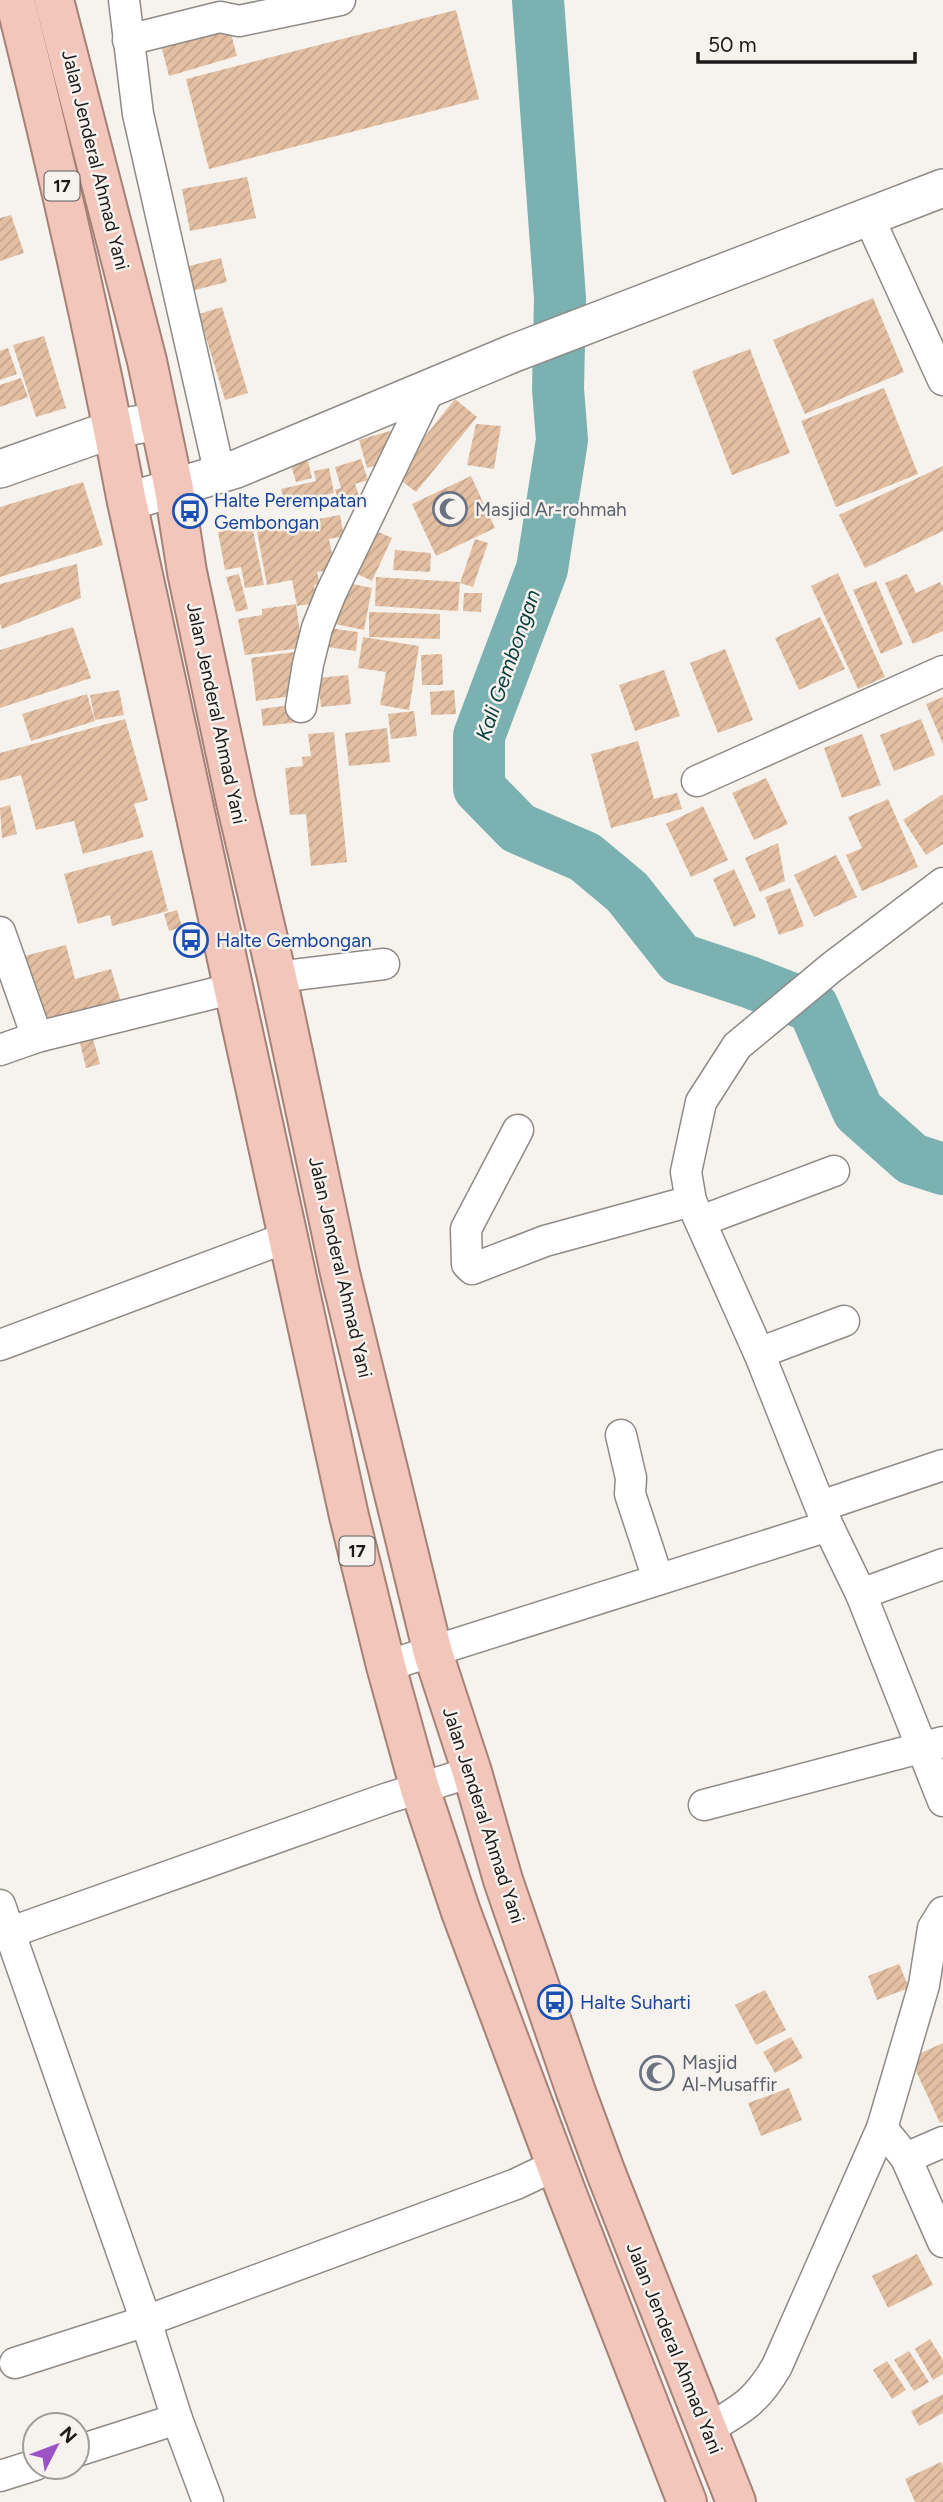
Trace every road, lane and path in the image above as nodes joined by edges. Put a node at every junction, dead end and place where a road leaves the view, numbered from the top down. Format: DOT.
graph roads {
  1 [pos="15,0"];
  2 [pos="54,0"];
  3 [pos="124,0"];
  4 [pos="340,0"];
  5 [pos="128,40"];
  6 [pos="943,188"];
  7 [pos="869,218"];
  8 [pos="943,380"];
  9 [pos="429,390"];
  10 [pos="159,422"];
  11 [pos="113,429"];
  12 [pos="0,469"];
  13 [pos="220,475"];
  14 [pos="174,489"];
  15 [pos="127,502"];
  16 [pos="943,671"];
  17 [pos="302,707"];
  18 [pos="696,782"];
  19 [pos="943,883"];
  20 [pos="0,932"];
  21 [pos="384,964"];
  22 [pos="277,977"];
  23 [pos="235,988"];
  24 [pos="37,1037"];
  25 [pos="0,1050"];
  26 [pos="518,1130"];
  27 [pos="834,1171"];
  28 [pos="696,1211"];
  29 [pos="288,1237"];
  30 [pos="844,1321"];
  31 [pos="0,1345"];
  32 [pos="759,1353"];
  33 [pos="621,1435"];
  34 [pos="943,1465"];
  35 [pos="824,1516"];
  36 [pos="943,1564"];
  37 [pos="658,1579"];
  38 [pos="861,1594"];
  39 [pos="433,1653"];
  40 [pos="386,1667"];
  41 [pos="932,1746"];
  42 [pos="472,1772"];
  43 [pos="420,1789"];
  44 [pos="943,1801"];
  45 [pos="704,1805"];
  46 [pos="0,1905"];
  47 [pos="943,1912"];
  48 [pos="5,1934"];
  49 [pos="883,2128"];
  50 [pos="943,2142"];
  51 [pos="906,2158"];
  52 [pos="556,2165"];
  53 [pos="943,2242"];
  54 [pos="146,2321"];
  55 [pos="15,2363"];
  56 [pos="177,2419"];
  57 [pos="708,2429"];
  58 [pos="91,2447"];
  59 [pos="21,2469"];
  60 [pos="0,2476"];
  61 [pos="208,2502"];
  62 [pos="687,2502"];
  63 [pos="736,2502"];
  1 -- 11 [label="highway, Jalan Jenderal Ahmad Yani / 17"];
  2 -- 10 [label="highway, Jalan Jenderal Ahmad Yani / 17"];
  3 -- 5 [label="street"];
  4 -- 5 [label="street"];
  5 -- 13 [label="street"];
  6 -- 7 [label="street"];
  7 -- 8 [label="street"];
  7 -- 9 [label="street"];
  9 -- 13 [label="street"];
  9 -- 17 [label="street"];
  10 -- 11 [label="street"];
  10 -- 14 [label="highway, Jalan Jenderal Ahmad Yani / 17"];
  11 -- 12 [label="street"];
  11 -- 15 [label="highway, Jalan Jenderal Ahmad Yani / 17"];
  13 -- 14 [label="street"];
  14 -- 15 [label="street"];
  14 -- 22 [label="highway, Jalan Jenderal Ahmad Yani / 17"];
  15 -- 23 [label="highway, Jalan Jenderal Ahmad Yani / 17"];
  16 -- 18 [label="street"];
  19 -- 28 [label="street"];
  20 -- 24 [label="street"];
  21 -- 22 [label="street"];
  22 -- 39 [label="highway, Jalan Jenderal Ahmad Yani / 17"];
  23 -- 24 [label="street"];
  23 -- 29 [label="highway, Jalan Jenderal Ahmad Yani / 17"];
  24 -- 25 [label="street"];
  26 -- 28 [label="street"];
  27 -- 28 [label="street"];
  28 -- 32 [label="street"];
  29 -- 31 [label="street"];
  29 -- 40 [label="highway, Jalan Jenderal Ahmad Yani / 17"];
  30 -- 32 [label="street"];
  32 -- 35 [label="street"];
  33 -- 37 [label="street"];
  34 -- 35 [label="street"];
  35 -- 37 [label="street"];
  35 -- 38 [label="street"];
  36 -- 38 [label="street"];
  37 -- 39 [label="street"];
  38 -- 41 [label="street"];
  39 -- 40 [label="street"];
  39 -- 42 [label="highway, Jalan Jenderal Ahmad Yani / 17"];
  40 -- 43 [label="highway, Jalan Jenderal Ahmad Yani / 17"];
  41 -- 44 [label="street"];
  41 -- 45 [label="street"];
  42 -- 43 [label="street"];
  42 -- 57 [label="highway, Jalan Jenderal Ahmad Yani / 17"];
  43 -- 48 [label="street"];
  43 -- 52 [label="highway, Jalan Jenderal Ahmad Yani / 17"];
  46 -- 48 [label="street"];
  47 -- 49 [label="street"];
  48 -- 54 [label="street"];
  49 -- 51 [label="street"];
  49 -- 57 [label="street"];
  50 -- 51 [label="street"];
  51 -- 53 [label="street"];
  52 -- 54 [label="street"];
  52 -- 62 [label="highway, Jalan Jenderal Ahmad Yani / 17"];
  54 -- 55 [label="street"];
  54 -- 56 [label="street"];
  56 -- 58 [label="street"];
  56 -- 61 [label="street"];
  57 -- 63 [label="highway, Jalan Jenderal Ahmad Yani / 17"];
  59 -- 60 [label="street"];
}
